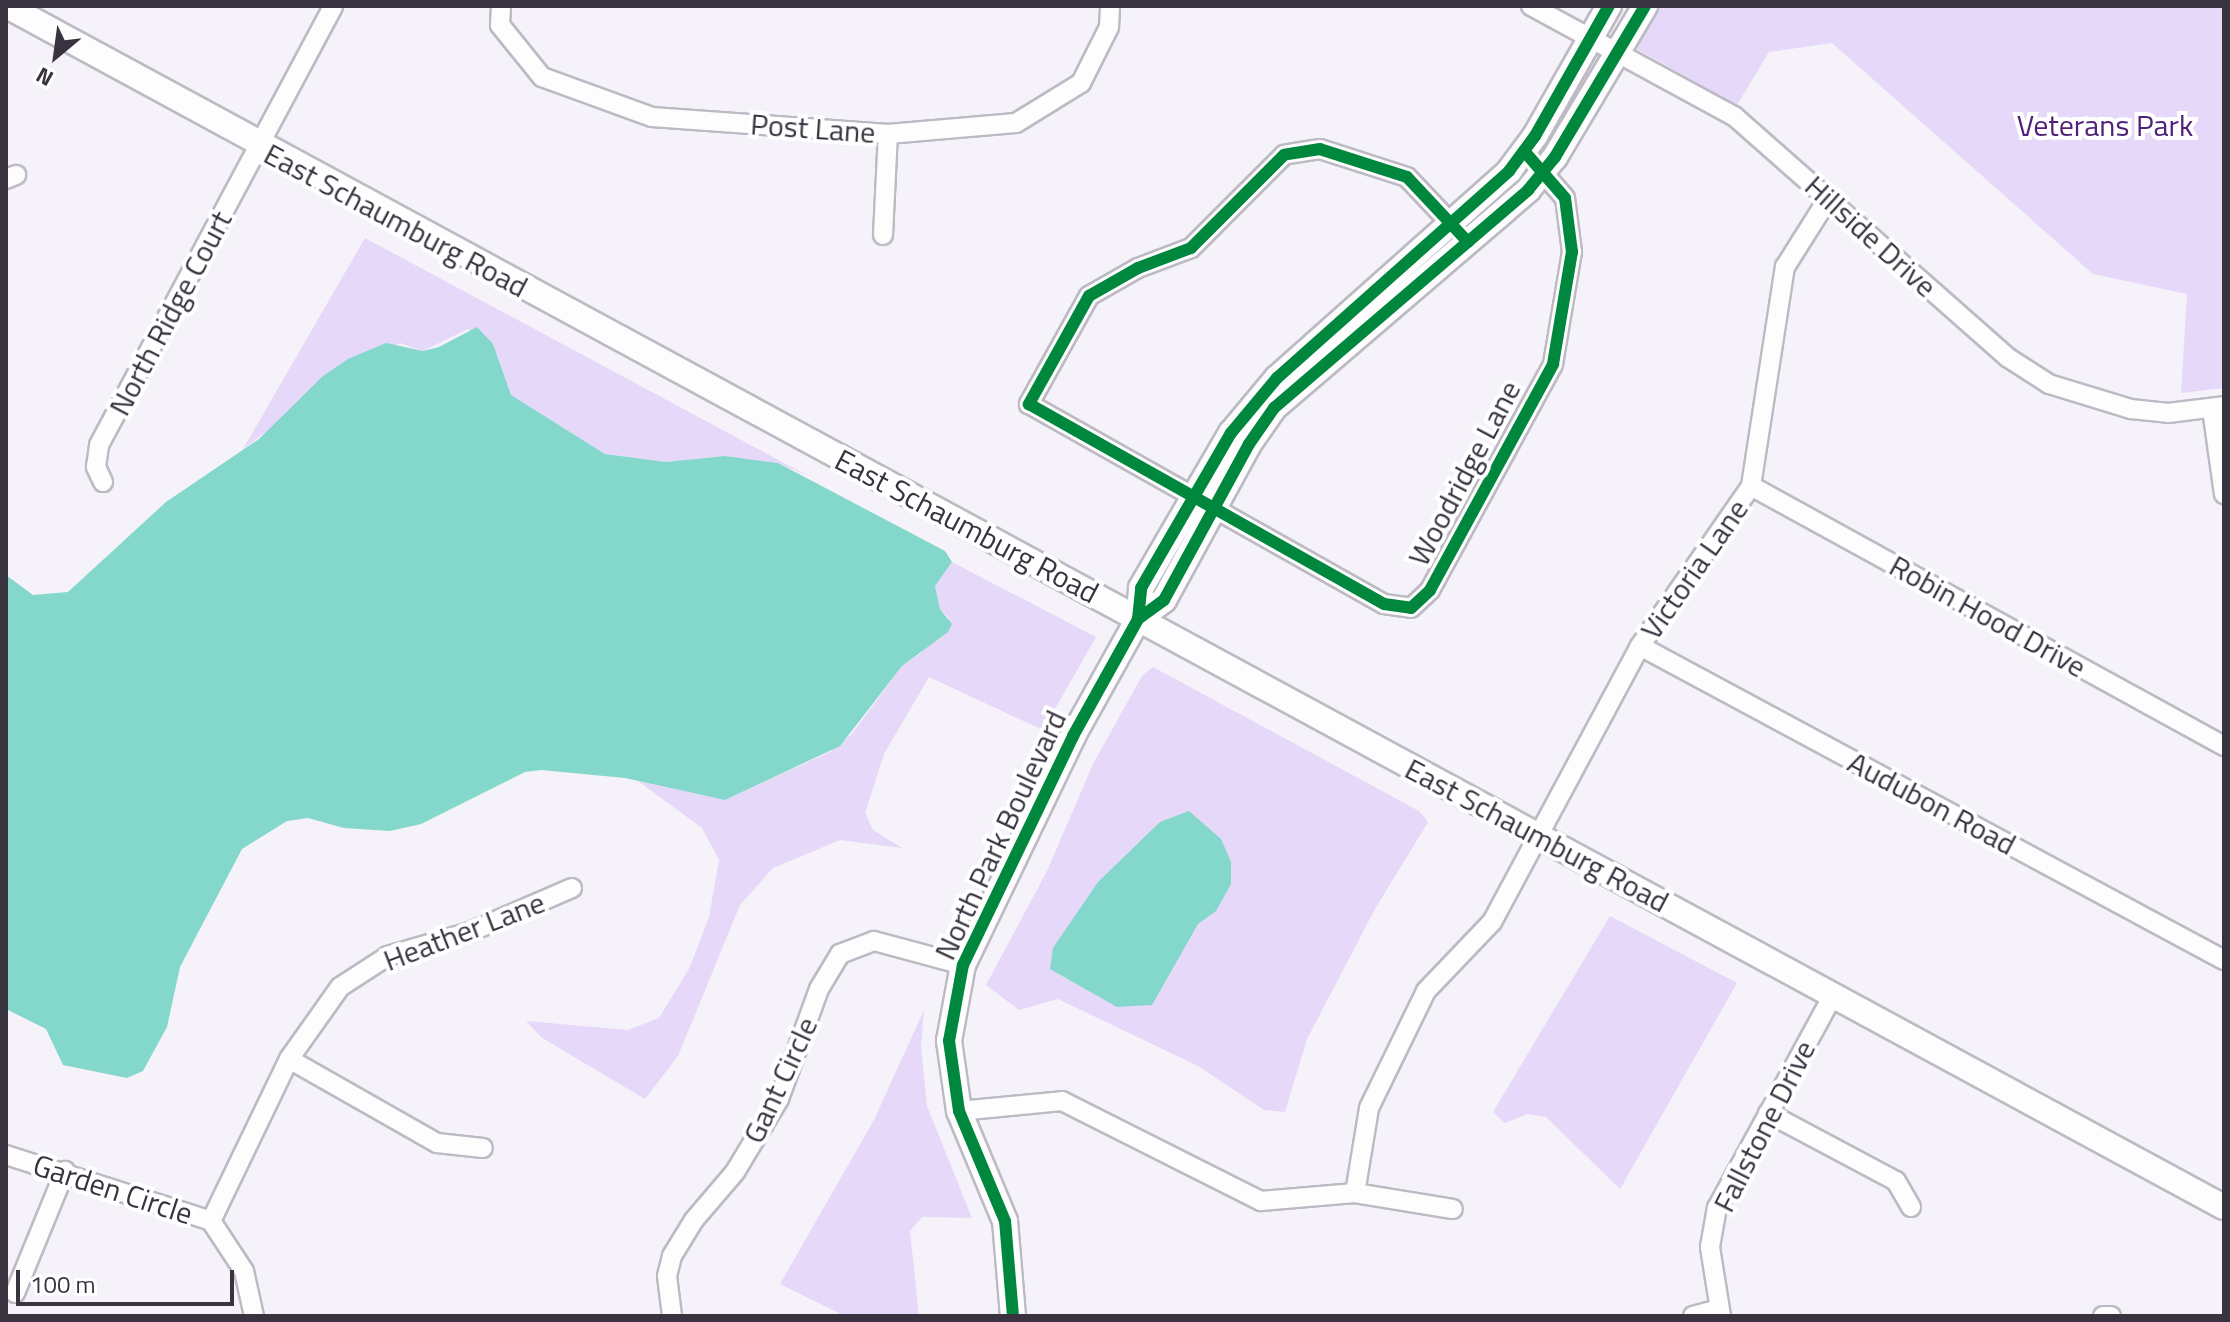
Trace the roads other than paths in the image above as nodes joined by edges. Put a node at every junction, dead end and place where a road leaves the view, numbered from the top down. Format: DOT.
graph roads {
  1 [pos="7,6"];
  2 [pos="333,6"];
  3 [pos="501,6"];
  4 [pos="1110,6"];
  5 [pos="1531,6"];
  6 [pos="1609,6"];
  7 [pos="1645,6"];
  8 [pos="1591,39"];
  9 [pos="1618,54"];
  10 [pos="888,134"];
  11 [pos="260,147"];
  12 [pos="1524,151"];
  13 [pos="1544,172"];
  14 [pos="1829,197"];
  15 [pos="1460,233"];
  16 [pos="883,235"];
  17 [pos="2218,408"];
  18 [pos="103,482"];
  19 [pos="1751,486"];
  20 [pos="2224,494"];
  21 [pos="1204,502"];
  22 [pos="1138,619"];
  23 [pos="1640,646"];
  24 [pos="2224,746"];
  25 [pos="1540,836"];
  26 [pos="572,888"];
  27 [pos="2224,960"];
  28 [pos="963,965"];
  29 [pos="1833,995"];
  30 [pos="289,1059"];
  31 [pos="959,1111"];
  32 [pos="1768,1113"];
  33 [pos="483,1148"];
  34 [pos="6,1155"];
  35 [pos="65,1171"];
  36 [pos="1355,1193"];
  37 [pos="1911,1207"];
  38 [pos="2224,1207"];
  39 [pos="1453,1209"];
  40 [pos="211,1221"];
  41 [pos="15,1293"];
  42 [pos="1720,1312"];
  43 [pos="254,1316"];
  44 [pos="672,1316"];
  45 [pos="1013,1316"];
  46 [pos="1693,1316"];
  47 [pos="2103,1316"];
  48 [pos="2111,1316"];
  1 -- 11 [label="main road, East Schaumburg Road"];
  2 -- 11 [label="street, North Ridge Court"];
  3 -- 10 [label="street, Post Lane"];
  4 -- 10 [label="street, Post Lane"];
  5 -- 8 [label="street, Hillside Drive"];
  6 -- 8 [label="main road"];
  7 -- 9 [label="main road"];
  8 -- 9 [label="street, Hillside Drive"];
  8 -- 12 [label="main road"];
  9 -- 13 [label="main road"];
  9 -- 14 [label="street, Hillside Drive"];
  10 -- 16 [label="street"];
  11 -- 18 [label="street, North Ridge Court"];
  11 -- 22 [label="main road, East Schaumburg Road"];
  12 -- 13 [label="street, Woodridge Lane"];
  12 -- 15 [label="main road"];
  13 -- 15 [label="main road"];
  13 -- 21 [label="street, Woodridge Lane"];
  14 -- 17 [label="street, Hillside Drive"];
  14 -- 19 [label="street, Victoria Lane"];
  15 -- 21 [label="main road, North Park Boulevard"];
  15 -- 21 [label="street"];
  17 -- 20 [label="street"];
  19 -- 23 [label="street, Victoria Lane"];
  19 -- 24 [label="street, Robin Hood Drive"];
  21 -- 22 [label="main road, North Park Boulevard"];
  22 -- 25 [label="main road, East Schaumburg Road"];
  22 -- 28 [label="main road, North Park Boulevard"];
  23 -- 25 [label="street, Victoria Lane"];
  23 -- 27 [label="street, Audubon Road"];
  25 -- 29 [label="main road, East Schaumburg Road"];
  25 -- 36 [label="street, Victoria Lane"];
  26 -- 30 [label="street, Heather Lane"];
  28 -- 31 [label="main road, North Park Boulevard"];
  28 -- 44 [label="street, Gant Circle"];
  29 -- 32 [label="street, Fallstone Drive"];
  29 -- 38 [label="main road, East Schaumburg Road"];
  30 -- 33 [label="street"];
  30 -- 40 [label="street, Heather Lane"];
  31 -- 36 [label="street"];
  31 -- 45 [label="main road, North Park Boulevard"];
  32 -- 37 [label="street"];
  32 -- 42 [label="street, Fallstone Drive"];
  34 -- 35 [label="street, Garden Circle"];
  35 -- 40 [label="street, Garden Circle"];
  35 -- 41 [label="street"];
  36 -- 39 [label="street"];
  40 -- 43 [label="street, Garden Circle"];
  42 -- 46 [label="street, Fallstone Drive"];
  47 -- 48 [label="street"];
}
